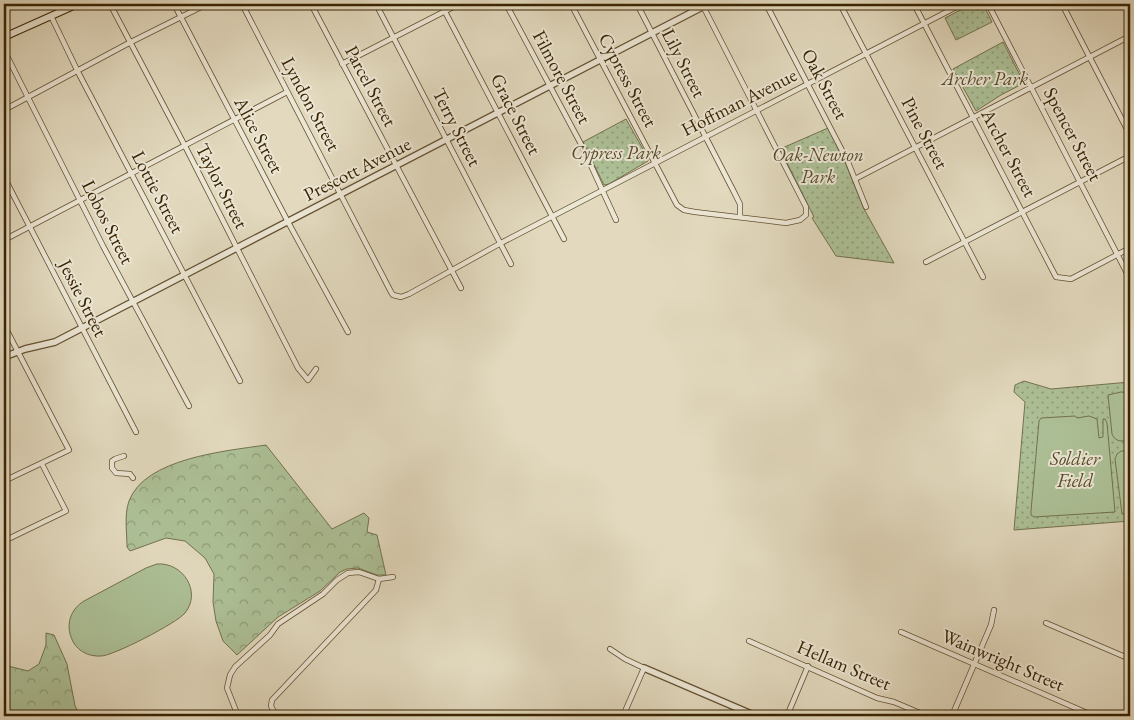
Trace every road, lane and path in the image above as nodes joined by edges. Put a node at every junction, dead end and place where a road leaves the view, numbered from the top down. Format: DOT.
graph roads {
  1 [pos="78,4"];
  2 [pos="110,4"];
  3 [pos="174,4"];
  4 [pos="207,4"];
  5 [pos="242,4"];
  6 [pos="311,4"];
  7 [pos="376,4"];
  8 [pos="441,4"];
  9 [pos="459,4"];
  10 [pos="506,4"];
  11 [pos="571,4"];
  12 [pos="637,4"];
  13 [pos="766,4"];
  14 [pos="840,4"];
  15 [pos="914,4"];
  16 [pos="962,4"];
  17 [pos="988,4"];
  18 [pos="1062,4"];
  19 [pos="705,5"];
  20 [pos="445,11"];
  21 [pos="51,16"];
  22 [pos="181,18"];
  23 [pos="925,23"];
  24 [pos="652,33"];
  25 [pos="1130,36"];
  26 [pos="4,37"];
  27 [pos="395,38"];
  28 [pos="130,43"];
  29 [pos="4,50"];
  30 [pos="866,54"];
  31 [pos="1090,57"];
  32 [pos="601,60"];
  33 [pos="342,64"];
  34 [pos="78,72"];
  35 [pos="808,84"];
  36 [pos="550,87"];
  37 [pos="1032,88"];
  38 [pos="287,92"];
  39 [pos="28,98"];
  40 [pos="4,110"];
  41 [pos="757,110"];
  42 [pos="499,112"];
  43 [pos="973,118"];
  44 [pos="234,120"];
  45 [pos="1130,135"];
  46 [pos="705,136"];
  47 [pos="447,139"];
  48 [pos="185,146"];
  49 [pos="915,148"];
  50 [pos="1130,156"];
  51 [pos="654,163"];
  52 [pos="396,165"];
  53 [pos="132,173"];
  54 [pos="4,177"];
  55 [pos="854,179"];
  56 [pos="1081,182"];
  57 [pos="603,191"];
  58 [pos="341,194"];
  59 [pos="80,200"];
  60 [pos="866,207"];
  61 [pos="1023,212"];
  62 [pos="552,217"];
  63 [pos="740,217"];
  64 [pos="616,220"];
  65 [pos="288,222"];
  66 [pos="30,226"];
  67 [pos="4,240"];
  68 [pos="564,240"];
  69 [pos="964,242"];
  70 [pos="501,243"];
  71 [pos="236,248"];
  72 [pos="1130,248"];
  73 [pos="1118,255"];
  74 [pos="926,262"];
  75 [pos="511,264"];
  76 [pos="452,269"];
  77 [pos="185,275"];
  78 [pos="983,277"];
  79 [pos="1130,278"];
  80 [pos="461,288"];
  81 [pos="397,296"];
  82 [pos="133,302"];
  83 [pos="4,325"];
  84 [pos="82,328"];
  85 [pos="348,332"];
  86 [pos="17,352"];
  87 [pos="4,358"];
  88 [pos="316,368"];
  89 [pos="240,381"];
  90 [pos="189,406"];
  91 [pos="136,432"];
  92 [pos="124,456"];
  93 [pos="42,464"];
  94 [pos="133,478"];
  95 [pos="4,482"];
  96 [pos="4,541"];
  97 [pos="393,577"];
  98 [pos="379,579"];
  99 [pos="994,610"];
  100 [pos="1046,623"];
  101 [pos="901,632"];
  102 [pos="749,641"];
  103 [pos="610,649"];
  104 [pos="1130,659"];
  105 [pos="974,664"];
  106 [pos="808,666"];
  107 [pos="644,668"];
  108 [pos="553,713"];
  109 [pos="238,716"];
  110 [pos="272,716"];
  111 [pos="560,716"];
  112 [pos="624,716"];
  113 [pos="756,716"];
  114 [pos="787,716"];
  115 [pos="927,716"];
  116 [pos="952,716"];
  117 [pos="1094,716"];
  1 -- 21 [label="main road"];
  2 -- 28 [label="street, Taylor Street"];
  3 -- 22 [label="street, Alice Street"];
  4 -- 22 [label="street"];
  5 -- 38 [label="street, Lyndon Street"];
  6 -- 33 [label="street, Parcel Street"];
  7 -- 27 [label="street, Terry Street"];
  8 -- 20 [label="street, Grace Street"];
  9 -- 20 [label="street"];
  10 -- 36 [label="street, Filmore Street"];
  11 -- 32 [label="street, Cypress Street"];
  12 -- 24 [label="street, Lily Street"];
  13 -- 35 [label="street, Oak Street"];
  14 -- 30 [label="street, Pine Street"];
  15 -- 23 [label="street, Archer Street"];
  16 -- 23 [label="street, Hoffman Avenue"];
  17 -- 37 [label="street, Spencer Street"];
  18 -- 31 [label="street"];
  19 -- 24 [label="street, Prescott Avenue"];
  19 -- 41 [label="street"];
  20 -- 27 [label="street"];
  20 -- 42 [label="street, Grace Street"];
  21 -- 26 [label="main road"];
  21 -- 34 [label="street, Lottie Street"];
  22 -- 28 [label="street"];
  22 -- 44 [label="street, Alice Street"];
  23 -- 30 [label="street, Hoffman Avenue"];
  23 -- 43 [label="street, Archer Street"];
  24 -- 32 [label="street, Prescott Avenue"];
  24 -- 46 [label="street, Lily Street"];
  25 -- 31 [label="street"];
  27 -- 33 [label="street"];
  27 -- 47 [label="street, Terry Street"];
  28 -- 34 [label="street"];
  28 -- 48 [label="street, Taylor Street"];
  29 -- 39 [label="street, Lobos Street"];
  30 -- 35 [label="street, Hoffman Avenue"];
  30 -- 49 [label="street, Pine Street"];
  31 -- 37 [label="street"];
  31 -- 45 [label="street"];
  32 -- 36 [label="street, Prescott Avenue"];
  32 -- 51 [label="street, Cypress Street"];
  33 -- 52 [label="street, Parcel Street"];
  34 -- 39 [label="street"];
  34 -- 53 [label="street, Lottie Street"];
  35 -- 41 [label="street, Hoffman Avenue"];
  35 -- 55 [label="street, Oak Street"];
  36 -- 42 [label="street, Prescott Avenue"];
  36 -- 57 [label="street, Filmore Street"];
  37 -- 43 [label="street"];
  37 -- 56 [label="street, Spencer Street"];
  38 -- 44 [label="street"];
  38 -- 58 [label="street, Lyndon Street"];
  39 -- 40 [label="street"];
  39 -- 59 [label="street, Lobos Street"];
  41 -- 46 [label="street, Hoffman Avenue"];
  41 -- 63 [label="street"];
  42 -- 47 [label="street, Prescott Avenue"];
  42 -- 62 [label="street, Grace Street"];
  43 -- 49 [label="street"];
  43 -- 61 [label="street, Archer Street"];
  44 -- 48 [label="street"];
  44 -- 65 [label="street, Alice Street"];
  46 -- 51 [label="street, Hoffman Avenue"];
  46 -- 63 [label="street, Lily Street"];
  47 -- 52 [label="street, Prescott Avenue"];
  47 -- 70 [label="street, Terry Street"];
  48 -- 53 [label="street"];
  48 -- 71 [label="street, Taylor Street"];
  49 -- 55 [label="street"];
  49 -- 69 [label="street, Pine Street"];
  50 -- 56 [label="street"];
  51 -- 57 [label="street, Hoffman Avenue"];
  51 -- 63 [label="street, Cypress Street"];
  52 -- 58 [label="street, Prescott Avenue"];
  52 -- 76 [label="street, Parcel Street"];
  53 -- 59 [label="street"];
  53 -- 77 [label="street, Lottie Street"];
  54 -- 66 [label="street, Jessie Street"];
  55 -- 60 [label="street, Oak Street"];
  56 -- 61 [label="street"];
  56 -- 73 [label="street, Spencer Street"];
  57 -- 62 [label="street, Hoffman Avenue"];
  57 -- 64 [label="street, Filmore Street"];
  58 -- 65 [label="street, Prescott Avenue"];
  58 -- 81 [label="street, Lyndon Street"];
  59 -- 66 [label="street"];
  59 -- 82 [label="street, Lobos Street"];
  61 -- 69 [label="street"];
  61 -- 73 [label="street, Archer Street"];
  62 -- 68 [label="street, Grace Street"];
  62 -- 70 [label="street, Hoffman Avenue"];
  65 -- 71 [label="street, Prescott Avenue"];
  65 -- 85 [label="street, Alice Street"];
  66 -- 67 [label="street"];
  66 -- 84 [label="street, Jessie Street"];
  69 -- 74 [label="street"];
  69 -- 78 [label="street, Pine Street"];
  70 -- 75 [label="street, Terry Street"];
  70 -- 76 [label="street, Hoffman Avenue"];
  71 -- 77 [label="street, Prescott Avenue"];
  71 -- 88 [label="street, Taylor Street"];
  72 -- 73 [label="street"];
  73 -- 79 [label="street, Spencer Street"];
  76 -- 80 [label="street, Parcel Street"];
  76 -- 81 [label="street, Hoffman Avenue"];
  77 -- 82 [label="street, Prescott Avenue"];
  77 -- 89 [label="street, Lottie Street"];
  82 -- 84 [label="street, Prescott Avenue"];
  82 -- 90 [label="street, Lobos Street"];
  83 -- 86 [label="street"];
  84 -- 86 [label="street, Prescott Avenue"];
  84 -- 91 [label="street, Jessie Street"];
  86 -- 87 [label="street, Prescott Avenue"];
  86 -- 93 [label="street"];
  92 -- 94 [label="street"];
  93 -- 95 [label="street"];
  93 -- 96 [label="street"];
  97 -- 98 [label="street"];
  98 -- 109 [label="street"];
  98 -- 110 [label="street"];
  99 -- 105 [label="street, Wainwright Street"];
  100 -- 104 [label="street"];
  101 -- 105 [label="street, Wainwright Street"];
  102 -- 106 [label="street, Hellam Street"];
  103 -- 107 [label="street"];
  105 -- 116 [label="street, Wainwright Street"];
  105 -- 117 [label="street, Wainwright Street"];
  106 -- 114 [label="street"];
  106 -- 115 [label="street, Hellam Street"];
  107 -- 112 [label="street"];
  107 -- 113 [label="street"];
  108 -- 111 [label="street"];
}
